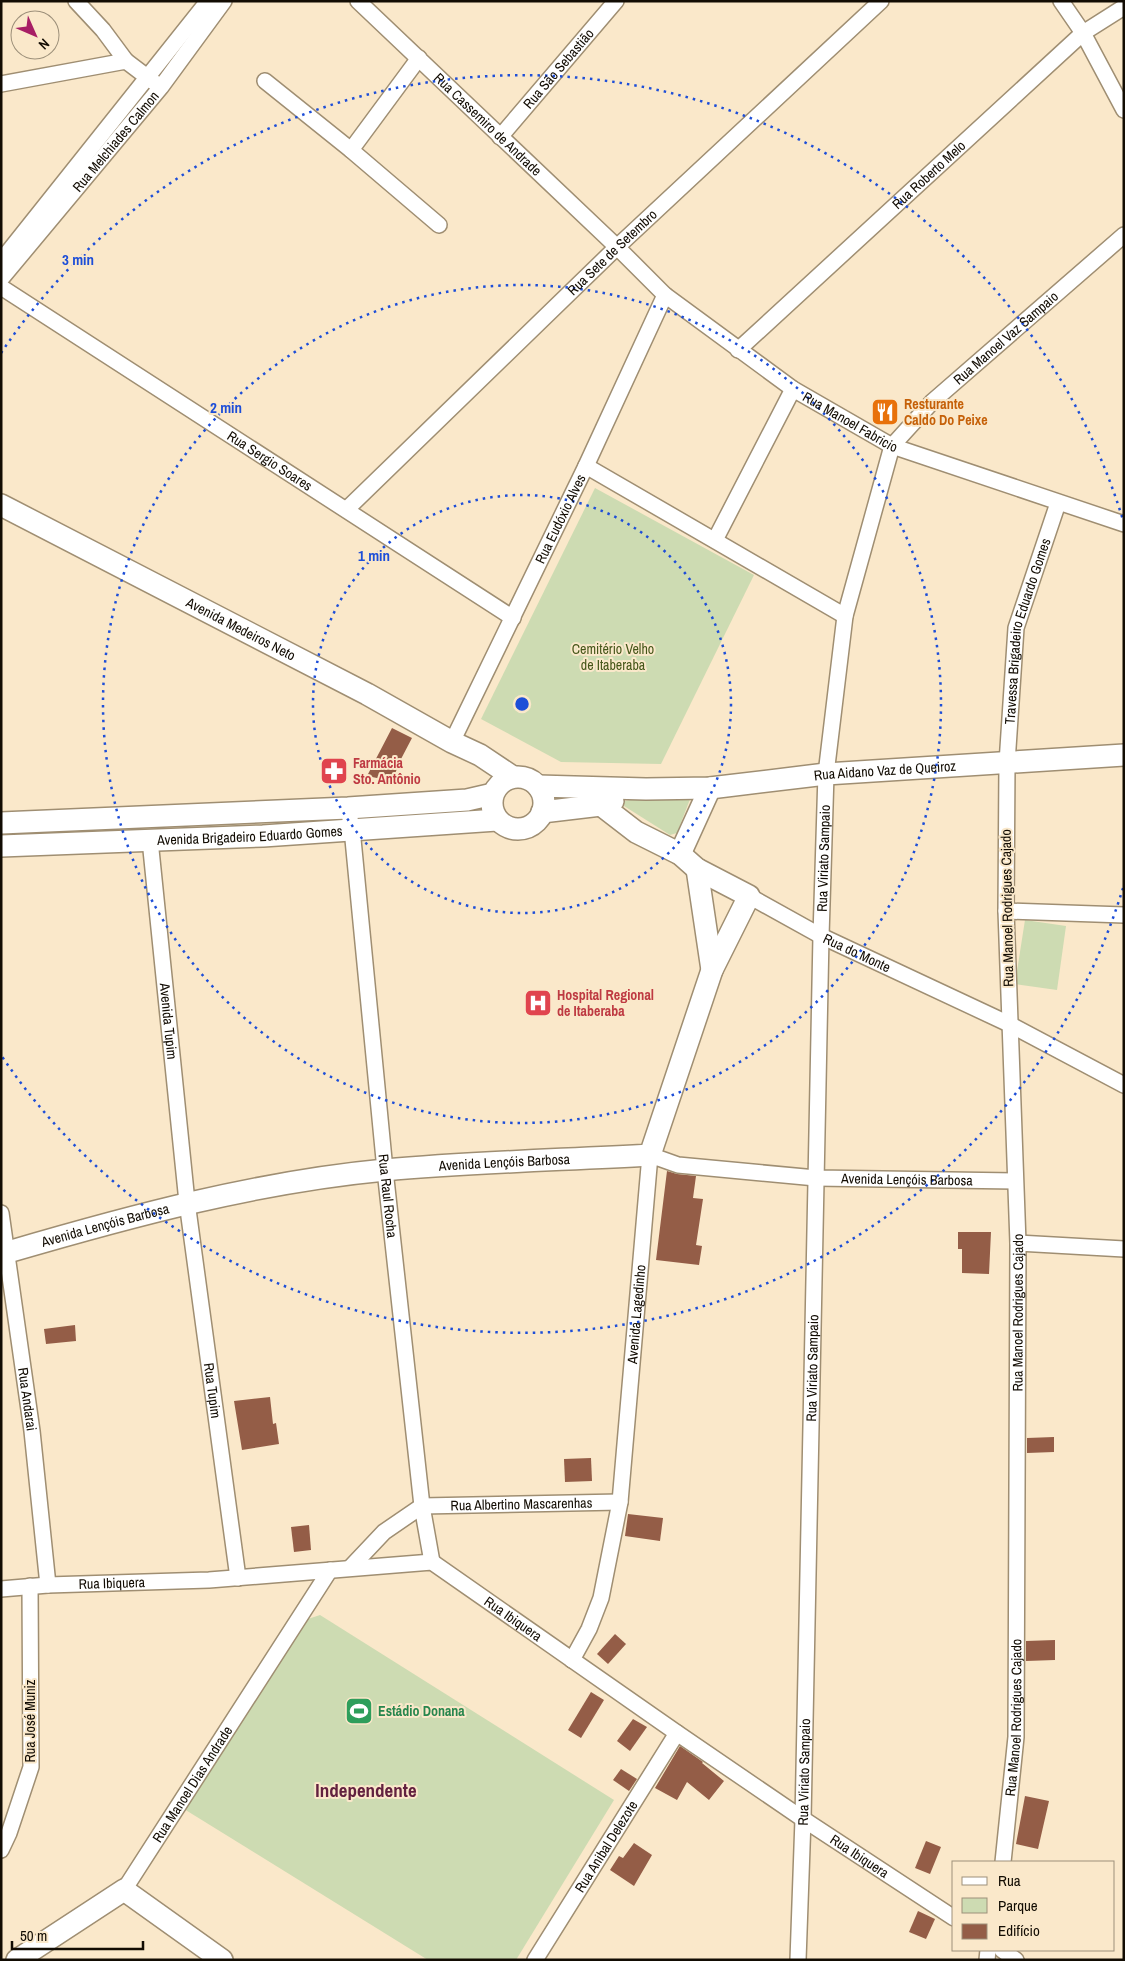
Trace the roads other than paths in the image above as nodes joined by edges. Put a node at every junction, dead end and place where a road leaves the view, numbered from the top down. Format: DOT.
graph roads {
  1 [pos="76,1"];
  2 [pos="208,1"];
  3 [pos="224,1"];
  4 [pos="358,1"];
  5 [pos="616,1"];
  6 [pos="881,1"];
  7 [pos="1061,1"];
  8 [pos="1124,7"];
  9 [pos="1083,33"];
  10 [pos="419,58"];
  11 [pos="126,61"];
  12 [pos="148,78"];
  13 [pos="265,81"];
  14 [pos="1,84"];
  15 [pos="161,87"];
  16 [pos="1124,110"];
  17 [pos="500,137"];
  18 [pos="351,150"];
  19 [pos="439,226"];
  20 [pos="1124,235"];
  21 [pos="617,246"];
  22 [pos="1,261"];
  23 [pos="1,279"];
  24 [pos="1,287"];
  25 [pos="665,295"];
  26 [pos="738,350"];
  27 [pos="793,389"];
  28 [pos="892,446"];
  29 [pos="586,466"];
  30 [pos="1058,503"];
  31 [pos="1,505"];
  32 [pos="347,509"];
  33 [pos="1124,524"];
  34 [pos="715,540"];
  35 [pos="845,616"];
  36 [pos="513,618"];
  37 [pos="452,742"];
  38 [pos="1124,755"];
  39 [pos="1007,763"];
  40 [pos="826,774"];
  41 [pos="501,786"];
  42 [pos="538,786"];
  43 [pos="710,788"];
  44 [pos="646,790"];
  45 [pos="419,804"];
  46 [pos="601,805"];
  47 [pos="348,808"];
  48 [pos="262,810"];
  49 [pos="542,812"];
  50 [pos="497,820"];
  51 [pos="1,823"];
  52 [pos="422,826"];
  53 [pos="352,829"];
  54 [pos="263,836"];
  55 [pos="150,840"];
  56 [pos="1,846"];
  57 [pos="680,854"];
  58 [pos="697,868"];
  59 [pos="749,896"];
  60 [pos="1006,911"];
  61 [pos="1124,915"];
  62 [pos="821,936"];
  63 [pos="712,970"];
  64 [pos="1009,1024"];
  65 [pos="1124,1085"];
  66 [pos="650,1155"];
  67 [pos="385,1170"];
  68 [pos="816,1178"];
  69 [pos="1015,1181"];
  70 [pos="187,1202"];
  71 [pos="1,1213"];
  72 [pos="1018,1244"];
  73 [pos="1124,1249"];
  74 [pos="5,1254"];
  75 [pos="620,1502"];
  76 [pos="422,1506"];
  77 [pos="432,1562"];
  78 [pos="350,1568"];
  79 [pos="330,1570"];
  80 [pos="238,1578"];
  81 [pos="48,1585"];
  82 [pos="30,1586"];
  83 [pos="1,1588"];
  84 [pos="572,1660"];
  85 [pos="677,1733"];
  86 [pos="803,1819"];
  87 [pos="1,1850"];
  88 [pos="1004,1861"];
  89 [pos="124,1890"];
  90 [pos="952,1917"];
  91 [pos="1003,1951"];
  92 [pos="17,1960"];
  93 [pos="222,1960"];
  94 [pos="535,1960"];
  95 [pos="798,1960"];
  96 [pos="1016,1960"];
  1 -- 11 [label="street"];
  2 -- 12 [label="street, Rua Melchiades Calmon"];
  3 -- 15 [label="street, Rua Melchiades Calmon"];
  4 -- 10 [label="street, Rua Cassemiro de Andrade"];
  5 -- 17 [label="street, Rua São Sebastião"];
  6 -- 21 [label="street, Rua Sete de Setembro"];
  7 -- 9 [label="street"];
  8 -- 9 [label="street, Rua Roberto Melo"];
  9 -- 16 [label="street"];
  9 -- 26 [label="street, Rua Roberto Melo"];
  10 -- 17 [label="street, Rua Cassemiro de Andrade"];
  10 -- 18 [label="street"];
  11 -- 12 [label="street"];
  11 -- 14 [label="street"];
  12 -- 15 [label="street"];
  12 -- 22 [label="street, Rua Melchiades Calmon"];
  13 -- 18 [label="street"];
  15 -- 23 [label="street, Rua Melchiades Calmon"];
  17 -- 21 [label="street, Rua Cassemiro de Andrade"];
  18 -- 19 [label="street"];
  20 -- 28 [label="street, Rua Manoel Vaz Sampaio"];
  21 -- 25 [label="street, Rua Manoel Fabricio"];
  21 -- 32 [label="street, Rua Sete de Setembro"];
  24 -- 32 [label="street, Rua Sergio Soares"];
  25 -- 26 [label="street, Rua Manoel Fabricio"];
  25 -- 29 [label="street, Rua Eudóxio Alves"];
  26 -- 27 [label="street, Rua Manoel Fabricio"];
  27 -- 28 [label="street, Rua Manoel Fabricio"];
  27 -- 34 [label="street"];
  28 -- 30 [label="street, Rua Manoel Fabricio"];
  28 -- 35 [label="street, Rua Viriato Sampaio"];
  29 -- 34 [label="street"];
  29 -- 36 [label="street, Rua Eudóxio Alves"];
  30 -- 33 [label="street, Rua Manoel Fabricio"];
  30 -- 39 [label="street, Travessa Brigadeiro Eduardo Gomes"];
  31 -- 37 [label="street, Avenida Medeiros Neto"];
  32 -- 36 [label="street, Rua Sergio Soares"];
  34 -- 35 [label="street"];
  35 -- 40 [label="street, Rua Viriato Sampaio"];
  36 -- 37 [label="street, Rua Eudóxio Alves"];
  37 -- 41 [label="street, Avenida Medeiros Neto"];
  38 -- 39 [label="street, Rua Aidano Vaz de Queiroz"];
  39 -- 40 [label="street, Rua Aidano Vaz de Queiroz"];
  39 -- 60 [label="street, Rua Manoel Rodrigues Cajado"];
  40 -- 43 [label="street, Rua Aidano Vaz de Queiroz"];
  40 -- 62 [label="street, Rua Viriato Sampaio"];
  41 -- 42 [label="street"];
  41 -- 45 [label="street, Avenida Brigadeiro Eduardo Gomes"];
  41 -- 50 [label="street"];
  42 -- 44 [label="street, Rua Aidano Vaz de Queiroz"];
  42 -- 49 [label="street"];
  43 -- 44 [label="street, Rua Aidano Vaz de Queiroz"];
  43 -- 57 [label="street"];
  44 -- 46 [label="street, Rua Aidano Vaz de Queiroz"];
  45 -- 47 [label="street, Avenida Brigadeiro Eduardo Gomes"];
  45 -- 52 [label="street"];
  46 -- 49 [label="street, Rua Aidano Vaz de Queiroz"];
  46 -- 57 [label="street, Rua do Monte"];
  47 -- 48 [label="street, Avenida Brigadeiro Eduardo Gomes"];
  47 -- 53 [label="street, Rua Raul Rocha"];
  48 -- 51 [label="street, Avenida Brigadeiro Eduardo Gomes"];
  48 -- 54 [label="street"];
  49 -- 50 [label="street"];
  50 -- 52 [label="street, Avenida Brigadeiro Eduardo Gomes"];
  52 -- 53 [label="street, Avenida Brigadeiro Eduardo Gomes"];
  53 -- 54 [label="street, Avenida Brigadeiro Eduardo Gomes"];
  53 -- 67 [label="street, Rua Raul Rocha"];
  54 -- 55 [label="street, Avenida Brigadeiro Eduardo Gomes"];
  55 -- 56 [label="street, Avenida Brigadeiro Eduardo Gomes"];
  55 -- 70 [label="street, Avenida Tupim"];
  57 -- 58 [label="street, Rua do Monte"];
  58 -- 59 [label="street, Rua do Monte"];
  58 -- 63 [label="street, Avenida Lagedinho"];
  59 -- 62 [label="street, Rua do Monte"];
  59 -- 63 [label="street, Avenida Lagedinho"];
  60 -- 61 [label="street"];
  60 -- 64 [label="street, Rua Manoel Rodrigues Cajado"];
  62 -- 64 [label="street, Rua do Monte"];
  62 -- 68 [label="street, Rua Viriato Sampaio"];
  63 -- 66 [label="street, Avenida Lagedinho"];
  64 -- 65 [label="street, Rua do Monte"];
  64 -- 69 [label="street, Rua Manoel Rodrigues Cajado"];
  66 -- 67 [label="street, Avenida Lençóis Barbosa"];
  66 -- 68 [label="street, Avenida Lençóis Barbosa"];
  66 -- 75 [label="street, Avenida Lagedinho"];
  67 -- 70 [label="street, Avenida Lençóis Barbosa"];
  67 -- 76 [label="street, Rua Raul Rocha"];
  68 -- 69 [label="street, Avenida Lençóis Barbosa"];
  68 -- 86 [label="street, Rua Viriato Sampaio"];
  69 -- 72 [label="street, Rua Manoel Rodrigues Cajado"];
  70 -- 74 [label="street, Avenida Lençóis Barbosa"];
  70 -- 80 [label="street, Rua Tupim"];
  71 -- 74 [label="street, Rua Andarai"];
  72 -- 73 [label="street"];
  72 -- 88 [label="street, Rua Manoel Rodrigues Cajado"];
  74 -- 81 [label="street, Rua Andarai"];
  75 -- 76 [label="street, Rua Albertino Mascarenhas"];
  75 -- 84 [label="street, Avenida Lagedinho"];
  76 -- 77 [label="street, Rua Raul Rocha"];
  76 -- 78 [label="street"];
  77 -- 78 [label="street, Rua Ibiquera"];
  77 -- 84 [label="street, Rua Ibiquera"];
  78 -- 79 [label="street, Rua Ibiquera"];
  79 -- 80 [label="street, Rua Ibiquera"];
  79 -- 89 [label="street, Rua Manoel Dias Andrade"];
  80 -- 81 [label="street, Rua Ibiquera"];
  81 -- 82 [label="street, Rua Ibiquera"];
  82 -- 83 [label="street, Rua Ibiquera"];
  82 -- 87 [label="street, Rua José Muniz"];
  84 -- 85 [label="street, Rua Ibiquera"];
  85 -- 86 [label="street, Rua Ibiquera"];
  85 -- 94 [label="street, Rua Anibal Delezote"];
  86 -- 90 [label="street, Rua Ibiquera"];
  86 -- 95 [label="street, Rua Viriato Sampaio"];
  89 -- 92 [label="street, Rua Manoel Dias Andrade"];
  89 -- 93 [label="street"];
  91 -- 96 [label="street"];
}
